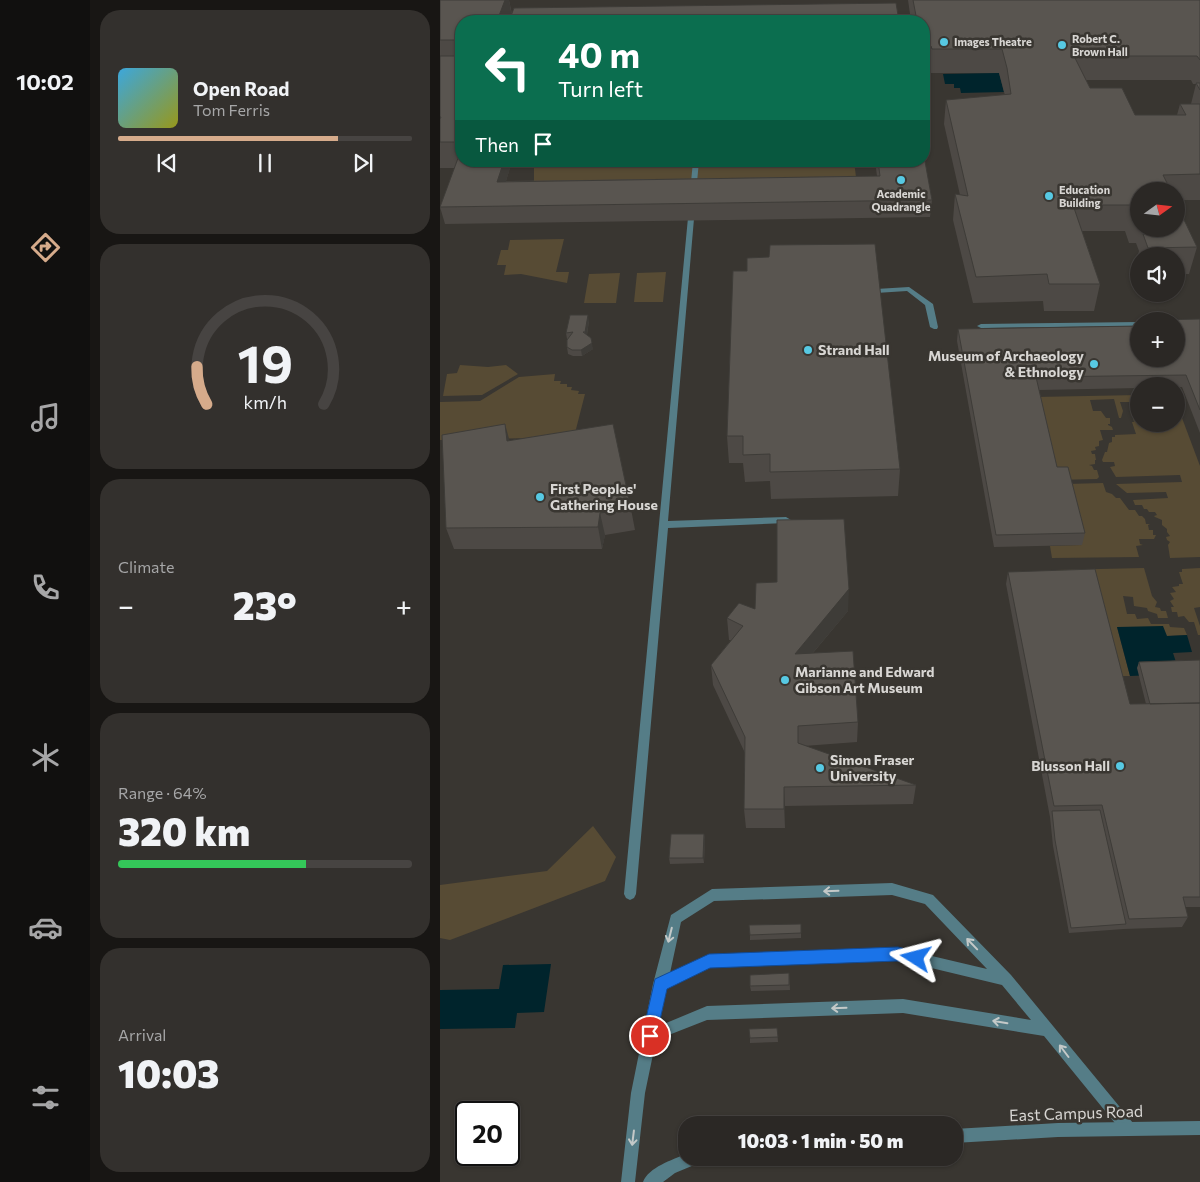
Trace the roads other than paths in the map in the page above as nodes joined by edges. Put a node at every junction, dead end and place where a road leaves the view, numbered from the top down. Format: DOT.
graph roads {
  1 [pos="695,167"];
  2 [pos="876,291"];
  3 [pos="1130,324"];
  4 [pos="981,326"];
  5 [pos="934,327"];
  6 [pos="786,520"];
  7 [pos="663,525"];
  8 [pos="630,894"];
  9 [pos="1006,980"];
  10 [pos="660,984"];
  11 [pos="1048,1030"];
  12 [pos="650,1036"];
  13 [pos="1128,1128"];
  14 [pos="1200,1128"];
  15 [pos="963,1136"];
  16 [pos="678,1165"];
  17 [pos="628,1182"];
  18 [pos="650,1182"];
  1 -- 7 [label="street"];
  2 -- 5 [label="street"];
  3 -- 4 [label="street"];
  6 -- 7 [label="street"];
  7 -- 8 [label="street"];
  9 -- 10 [label="street"];
  9 -- 10 [label="street, one-way"];
  9 -- 11 [label="street"];
  10 -- 12 [label="street"];
  11 -- 12 [label="street, one-way"];
  13 -- 11 [label="street, one-way"];
  12 -- 17 [label="street, one-way"];
  13 -- 14 [label="street, East Campus Road"];
  13 -- 15 [label="street, East Campus Road"];
  16 -- 18 [label="street"];
}
